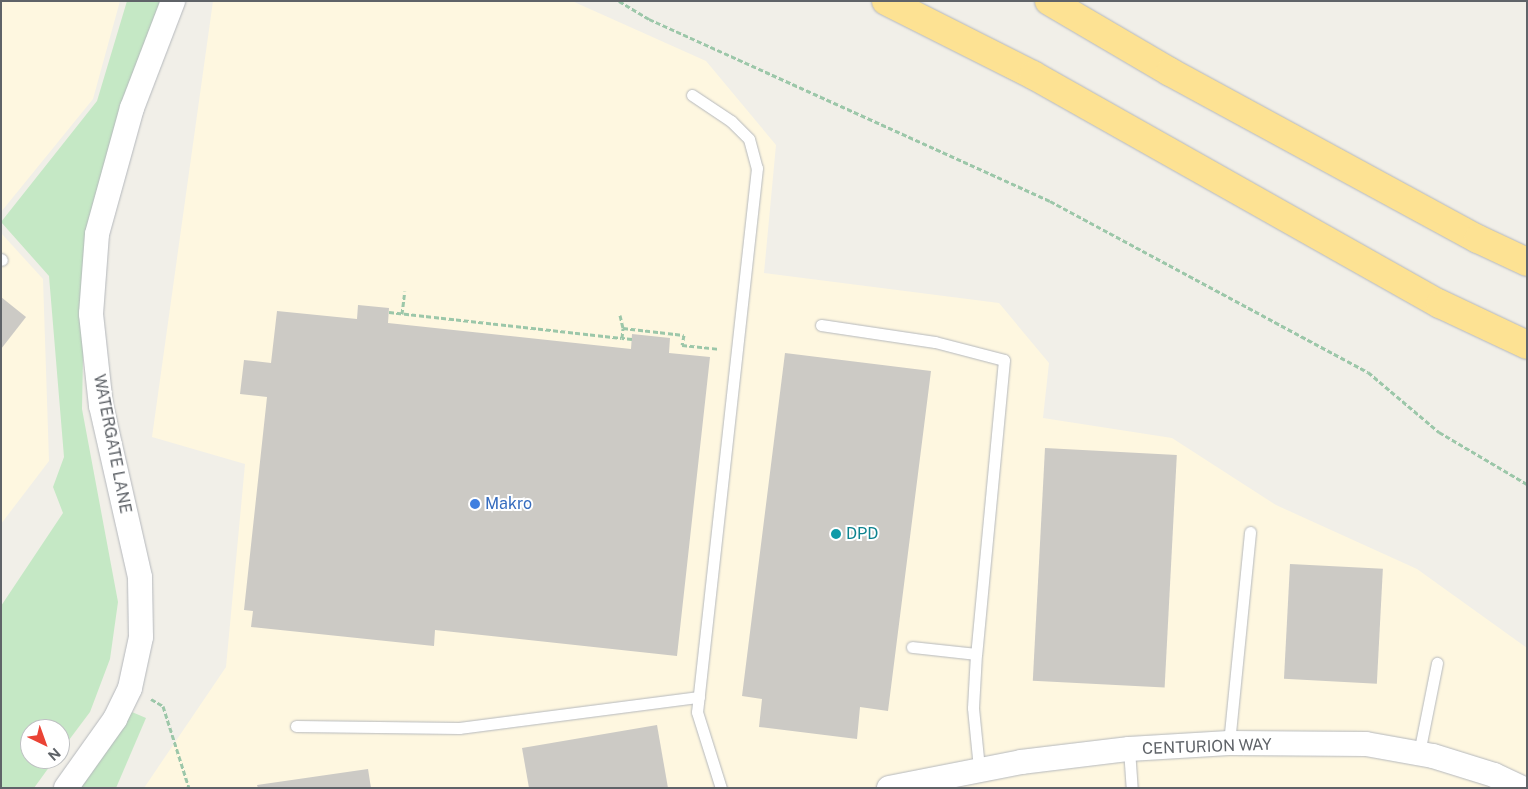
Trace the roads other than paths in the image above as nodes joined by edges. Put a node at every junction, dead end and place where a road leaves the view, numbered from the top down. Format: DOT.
graph roads {
  1 [pos="173,1"];
  2 [pos="886,1"];
  3 [pos="916,1"];
  4 [pos="1049,1"];
  5 [pos="1033,75"];
  6 [pos="692,95"];
  7 [pos="1527,262"];
  8 [pos="821,325"];
  9 [pos="1527,345"];
  10 [pos="1250,532"];
  11 [pos="912,647"];
  12 [pos="976,654"];
  13 [pos="1437,663"];
  14 [pos="699,697"];
  15 [pos="296,726"];
  16 [pos="1229,743"];
  17 [pos="1130,749"];
  18 [pos="1419,754"];
  19 [pos="980,768"];
  20 [pos="66,788"];
  21 [pos="720,788"];
  22 [pos="889,788"];
  23 [pos="1132,788"];
  24 [pos="1522,788"];
  1 -- 20 [label="street, WATERGATE LANE"];
  2 -- 5 [label="highway"];
  3 -- 5 [label="highway"];
  4 -- 7 [label="highway"];
  5 -- 9 [label="highway"];
  6 -- 14 [label="lane"];
  8 -- 12 [label="lane"];
  10 -- 16 [label="lane"];
  11 -- 12 [label="lane"];
  12 -- 19 [label="lane"];
  13 -- 18 [label="lane"];
  14 -- 15 [label="lane"];
  14 -- 21 [label="lane"];
  16 -- 17 [label="street, CENTURION WAY"];
  16 -- 18 [label="street, CENTURION WAY"];
  17 -- 19 [label="street, CENTURION WAY"];
  17 -- 23 [label="lane"];
  18 -- 24 [label="street, CENTURION WAY"];
  19 -- 22 [label="street, CENTURION WAY"];
}
